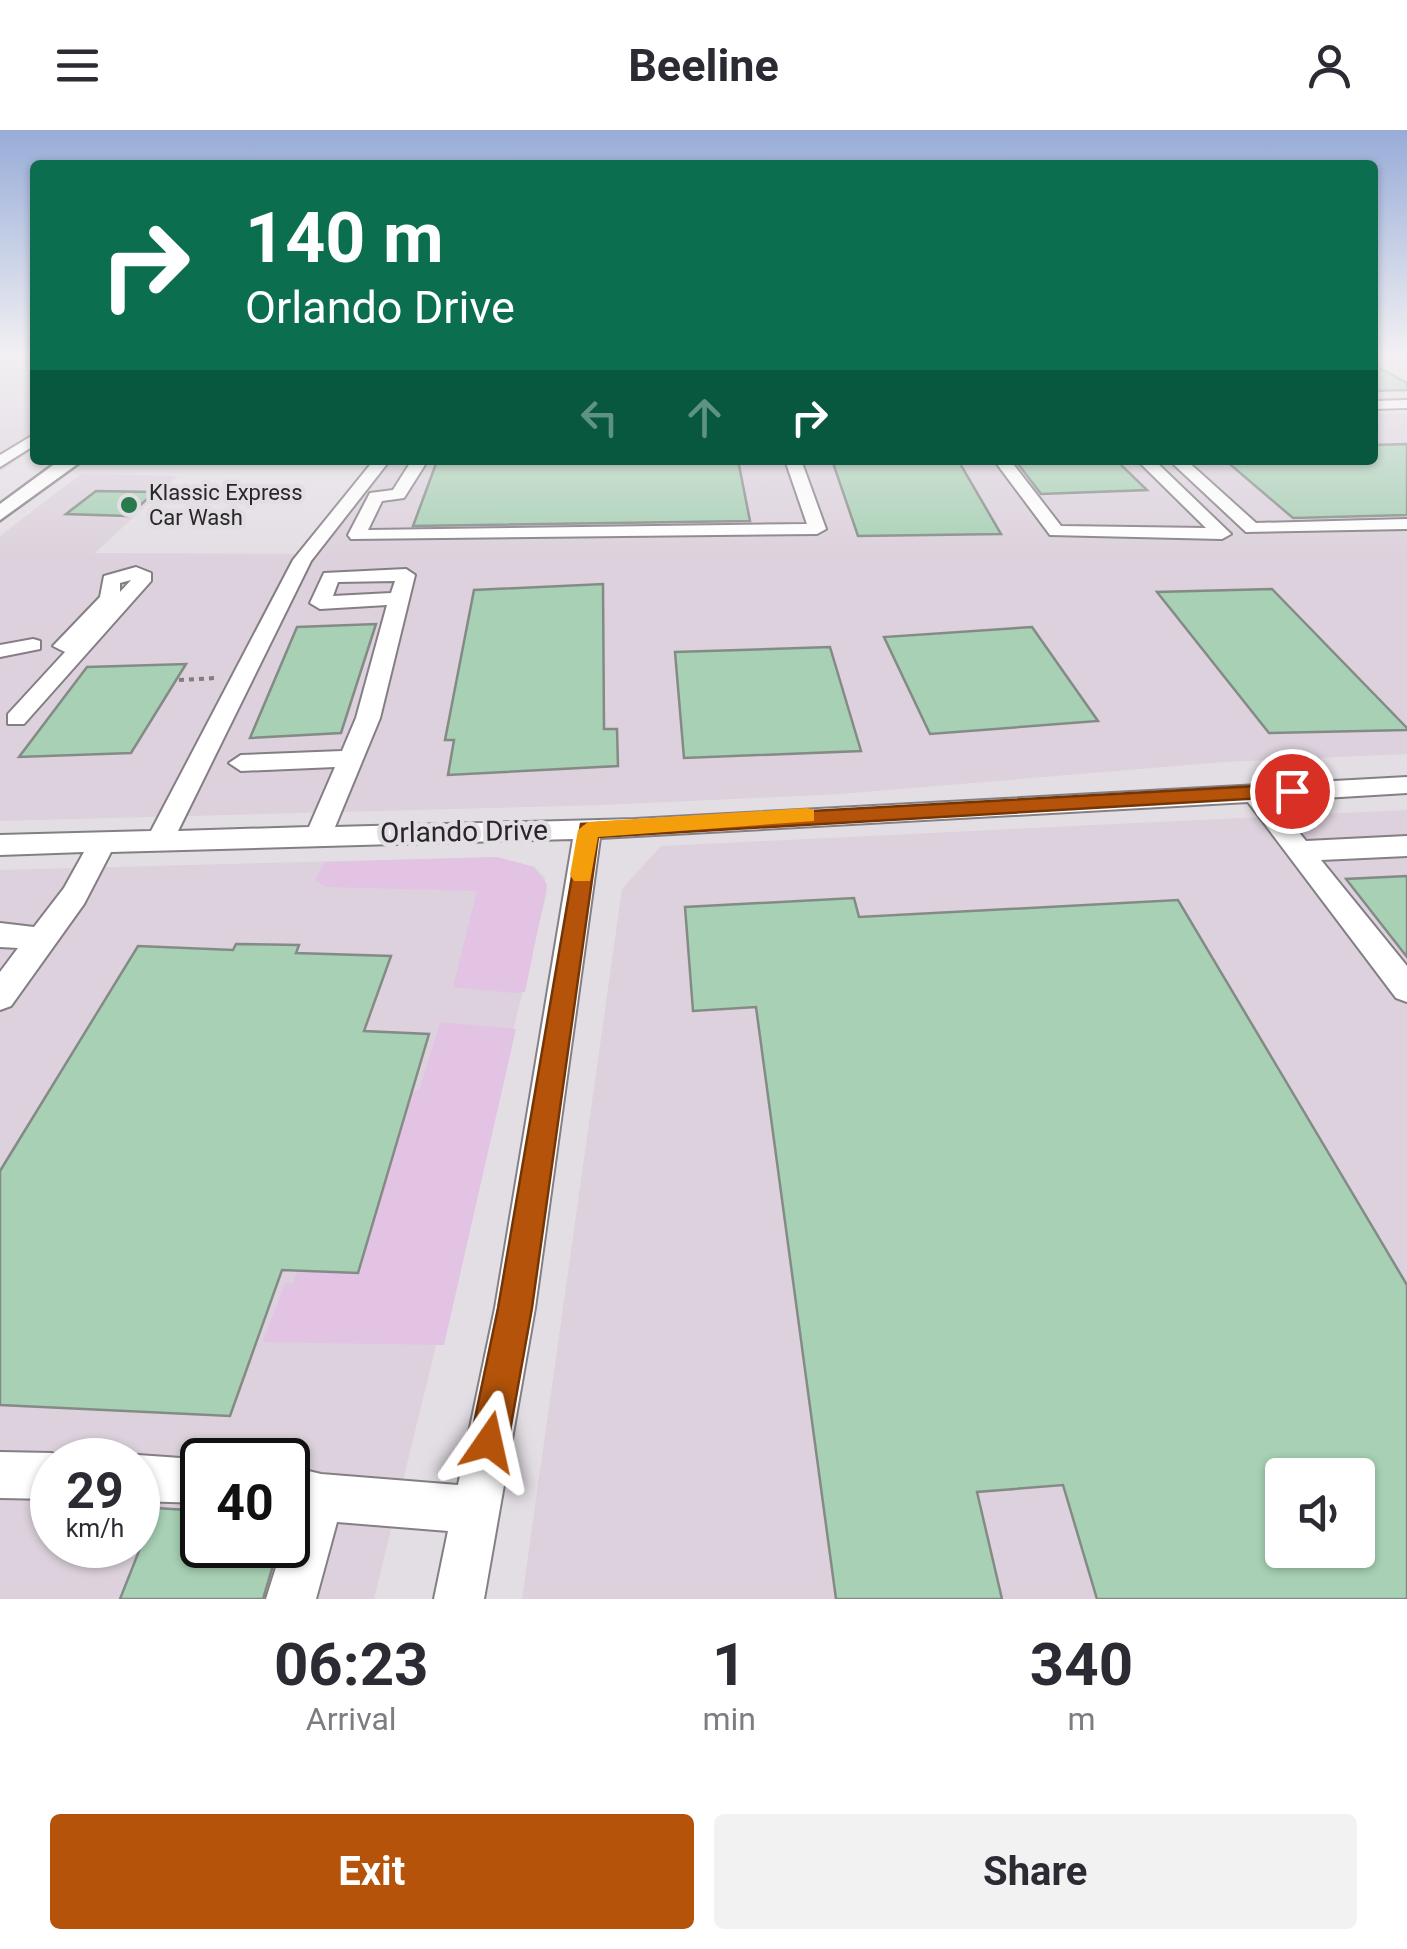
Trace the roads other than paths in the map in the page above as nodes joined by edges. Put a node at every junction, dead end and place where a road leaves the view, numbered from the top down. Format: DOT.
graph roads {
  1 [pos="30,441"];
  2 [pos="0,462"];
  3 [pos="30,465"];
  4 [pos="65,465"];
  5 [pos="378,465"];
  6 [pos="417,465"];
  7 [pos="795,465"];
  8 [pos="1006,465"];
  9 [pos="1150,465"];
  10 [pos="1183,465"];
  11 [pos="0,486"];
  12 [pos="2,511"];
  13 [pos="1407,524"];
  14 [pos="399,598"];
  15 [pos="33,645"];
  16 [pos="63,646"];
  17 [pos="0,651"];
  18 [pos="16,719"];
  19 [pos="351,759"];
  20 [pos="240,764"];
  21 [pos="1407,785"];
  22 [pos="1254,793"];
  23 [pos="588,830"];
  24 [pos="319,834"];
  25 [pos="161,838"];
  26 [pos="104,840"];
  27 [pos="0,846"];
  28 [pos="1407,846"];
  29 [pos="1298,851"];
  30 [pos="0,935"];
  31 [pos="41,939"];
  32 [pos="1407,989"];
  33 [pos="0,997"];
  34 [pos="0,1475"];
  35 [pos="30,1476"];
  36 [pos="310,1494"];
  37 [pos="476,1510"];
  38 [pos="295,1568"];
  39 [pos="291,1599"];
  40 [pos="459,1599"];
  1 -- 2 [label="street"];
  3 -- 11 [label="main road"];
  4 -- 12 [label="main road"];
  5 -- 25 [label="street"];
  6 -- 7 [label="street"];
  8 -- 9 [label="street"];
  10 -- 13 [label="street"];
  14 -- 19 [label="street"];
  15 -- 17 [label="street"];
  16 -- 18 [label="street"];
  19 -- 20 [label="street"];
  19 -- 24 [label="street"];
  21 -- 22 [label="street, Orlando Drive"];
  22 -- 23 [label="street, Orlando Drive"];
  22 -- 29 [label="street"];
  23 -- 24 [label="street, Orlando Drive"];
  23 -- 37 [label="street"];
  24 -- 25 [label="street, Orlando Drive"];
  25 -- 26 [label="street, Orlando Drive"];
  26 -- 27 [label="street, Orlando Drive"];
  26 -- 31 [label="street"];
  28 -- 29 [label="street"];
  29 -- 32 [label="street"];
  30 -- 31 [label="street"];
  31 -- 33 [label="street"];
  34 -- 35 [label="street"];
  36 -- 37 [label="street"];
  37 -- 40 [label="street"];
  38 -- 39 [label="street"];
}
